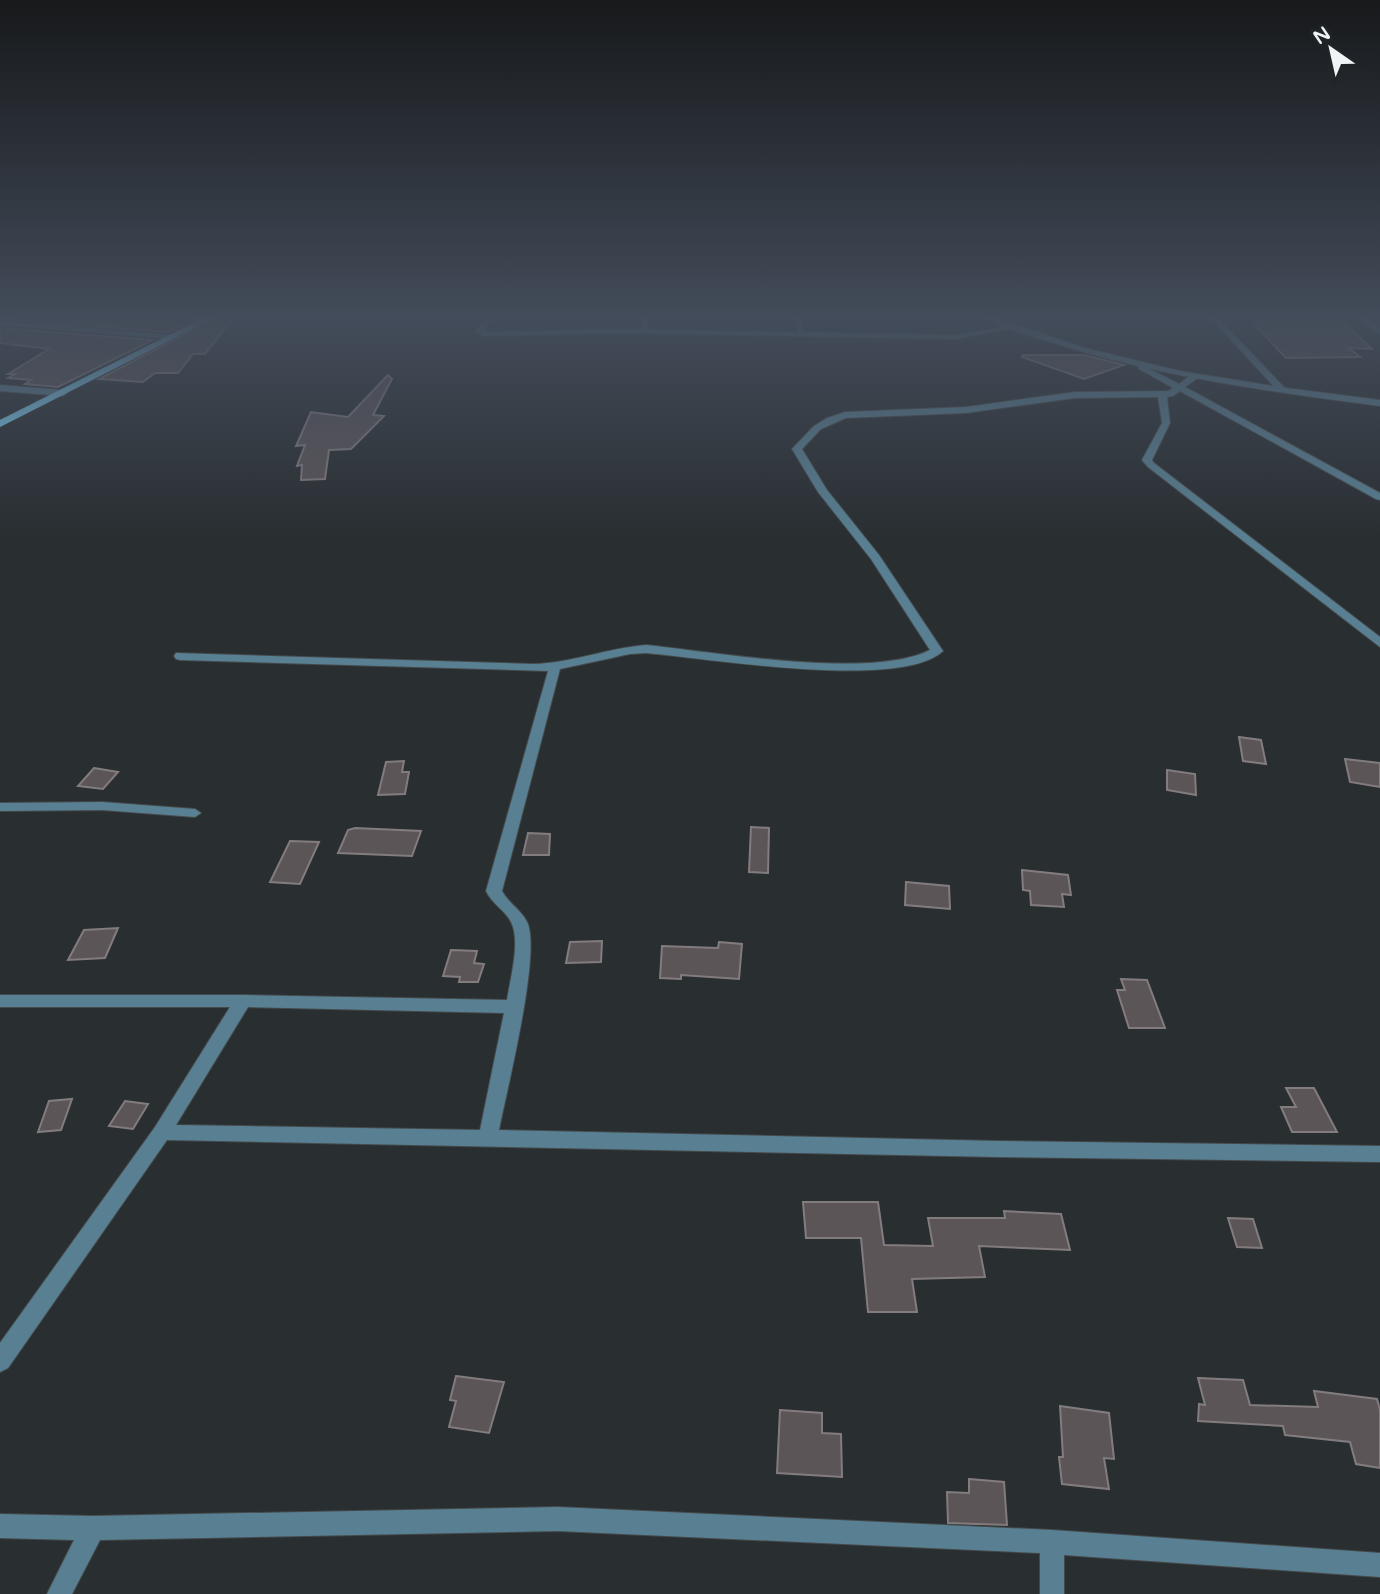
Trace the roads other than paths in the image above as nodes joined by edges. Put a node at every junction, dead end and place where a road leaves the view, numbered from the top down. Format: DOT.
graph roads {
  1 [pos="35,390"];
  2 [pos="67,390"];
  3 [pos="1175,390"];
  4 [pos="1186,390"];
  5 [pos="1291,390"];
  6 [pos="62,393"];
  7 [pos="1162,395"];
  8 [pos="1380,403"];
  9 [pos="0,424"];
  10 [pos="1380,497"];
  11 [pos="1380,643"];
  12 [pos="180,656"];
  13 [pos="555,667"];
  14 [pos="0,807"];
  15 [pos="195,813"];
  16 [pos="0,1001"];
  17 [pos="243,1001"];
  18 [pos="514,1007"];
  19 [pos="162,1132"];
  20 [pos="488,1138"];
  21 [pos="1380,1154"];
  22 [pos="0,1361"];
  23 [pos="0,1526"];
  24 [pos="93,1528"];
  25 [pos="1052,1542"];
  26 [pos="1380,1565"];
  27 [pos="59,1594"];
  28 [pos="1052,1594"];
  1 -- 6 [label="street"];
  2 -- 6 [label="main road"];
  3 -- 7 [label="street"];
  4 -- 10 [label="street"];
  5 -- 8 [label="street"];
  6 -- 9 [label="main road"];
  7 -- 11 [label="street"];
  7 -- 13 [label="street"];
  12 -- 13 [label="street"];
  13 -- 18 [label="street"];
  14 -- 15 [label="lane"];
  16 -- 17 [label="street"];
  17 -- 18 [label="street"];
  17 -- 19 [label="street"];
  18 -- 20 [label="street"];
  19 -- 20 [label="street"];
  19 -- 22 [label="street"];
  20 -- 21 [label="street"];
  23 -- 24 [label="street"];
  24 -- 25 [label="street"];
  24 -- 27 [label="street"];
  25 -- 26 [label="street"];
  25 -- 28 [label="street"];
}
